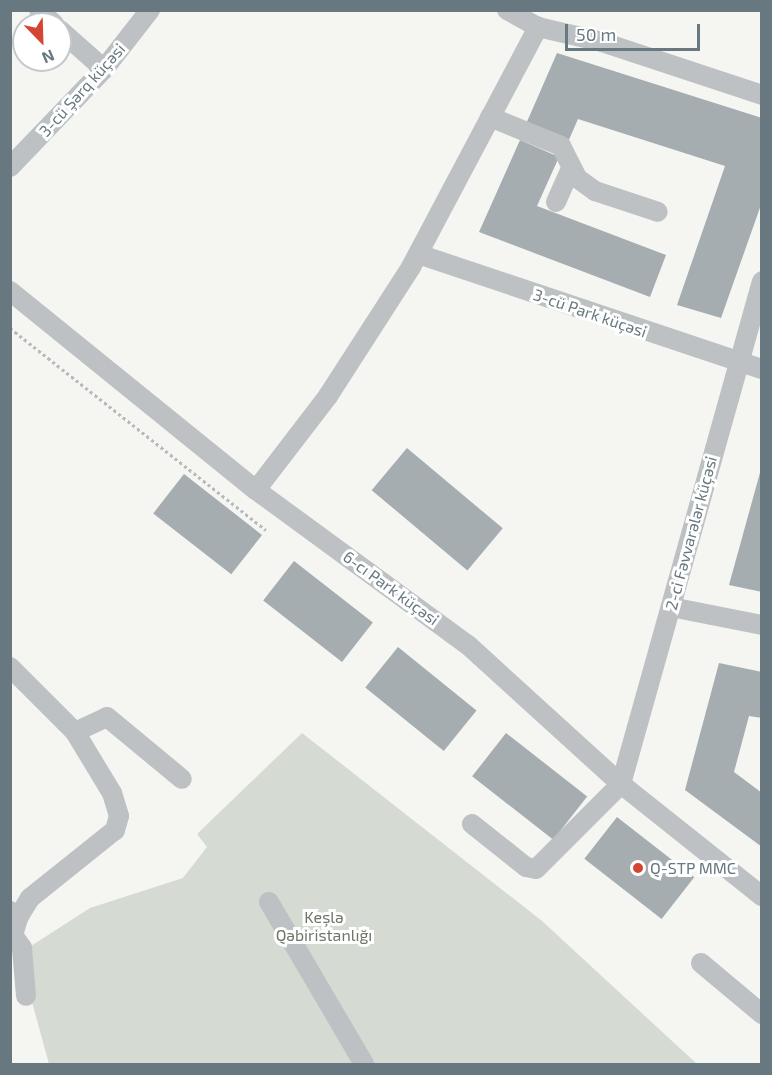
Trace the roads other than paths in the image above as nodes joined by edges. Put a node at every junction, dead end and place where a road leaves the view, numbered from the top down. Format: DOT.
graph roads {
  1 [pos="150,10"];
  2 [pos="507,10"];
  3 [pos="538,27"];
  4 [pos="72,41"];
  5 [pos="104,69"];
  6 [pos="762,95"];
  7 [pos="490,117"];
  8 [pos="10,167"];
  9 [pos="570,170"];
  10 [pos="556,202"];
  11 [pos="658,212"];
  12 [pos="418,254"];
  13 [pos="762,281"];
  14 [pos="10,291"];
  15 [pos="737,364"];
  16 [pos="762,369"];
  17 [pos="256,490"];
  18 [pos="671,607"];
  19 [pos="762,625"];
  20 [pos="10,667"];
  21 [pos="75,732"];
  22 [pos="182,779"];
  23 [pos="621,784"];
  24 [pos="472,824"];
  25 [pos="762,896"];
  26 [pos="269,903"];
  27 [pos="13,926"];
  28 [pos="701,963"];
  29 [pos="26,996"];
  30 [pos="762,1014"];
  31 [pos="364,1065"];
  1 -- 5 [label="street, 3-cü Şərq küçəsi"];
  2 -- 3 [label="street"];
  3 -- 6 [label="street"];
  3 -- 7 [label="street"];
  4 -- 5 [label="street"];
  5 -- 8 [label="street, 3-cü Şərq küçəsi"];
  7 -- 9 [label="street"];
  7 -- 12 [label="street"];
  9 -- 10 [label="street"];
  9 -- 11 [label="street"];
  12 -- 15 [label="street, 3-cü Park küçəsi"];
  12 -- 17 [label="street"];
  13 -- 15 [label="street, 2-ci Fəvvarələr küçəsi"];
  14 -- 17 [label="street, 6-cı Park küçəsi"];
  15 -- 16 [label="street, 3-cü Park küçəsi"];
  15 -- 18 [label="street, 2-ci Fəvvarələr küçəsi"];
  17 -- 23 [label="street, 6-cı Park küçəsi"];
  18 -- 19 [label="street"];
  18 -- 23 [label="street, 2-ci Fəvvarələr küçəsi"];
  20 -- 21 [label="street"];
  21 -- 22 [label="street"];
  21 -- 27 [label="street"];
  23 -- 24 [label="street"];
  23 -- 25 [label="street, 6-cı Park küçəsi"];
  26 -- 31 [label="street"];
  27 -- 29 [label="street"];
  28 -- 30 [label="street"];
}
